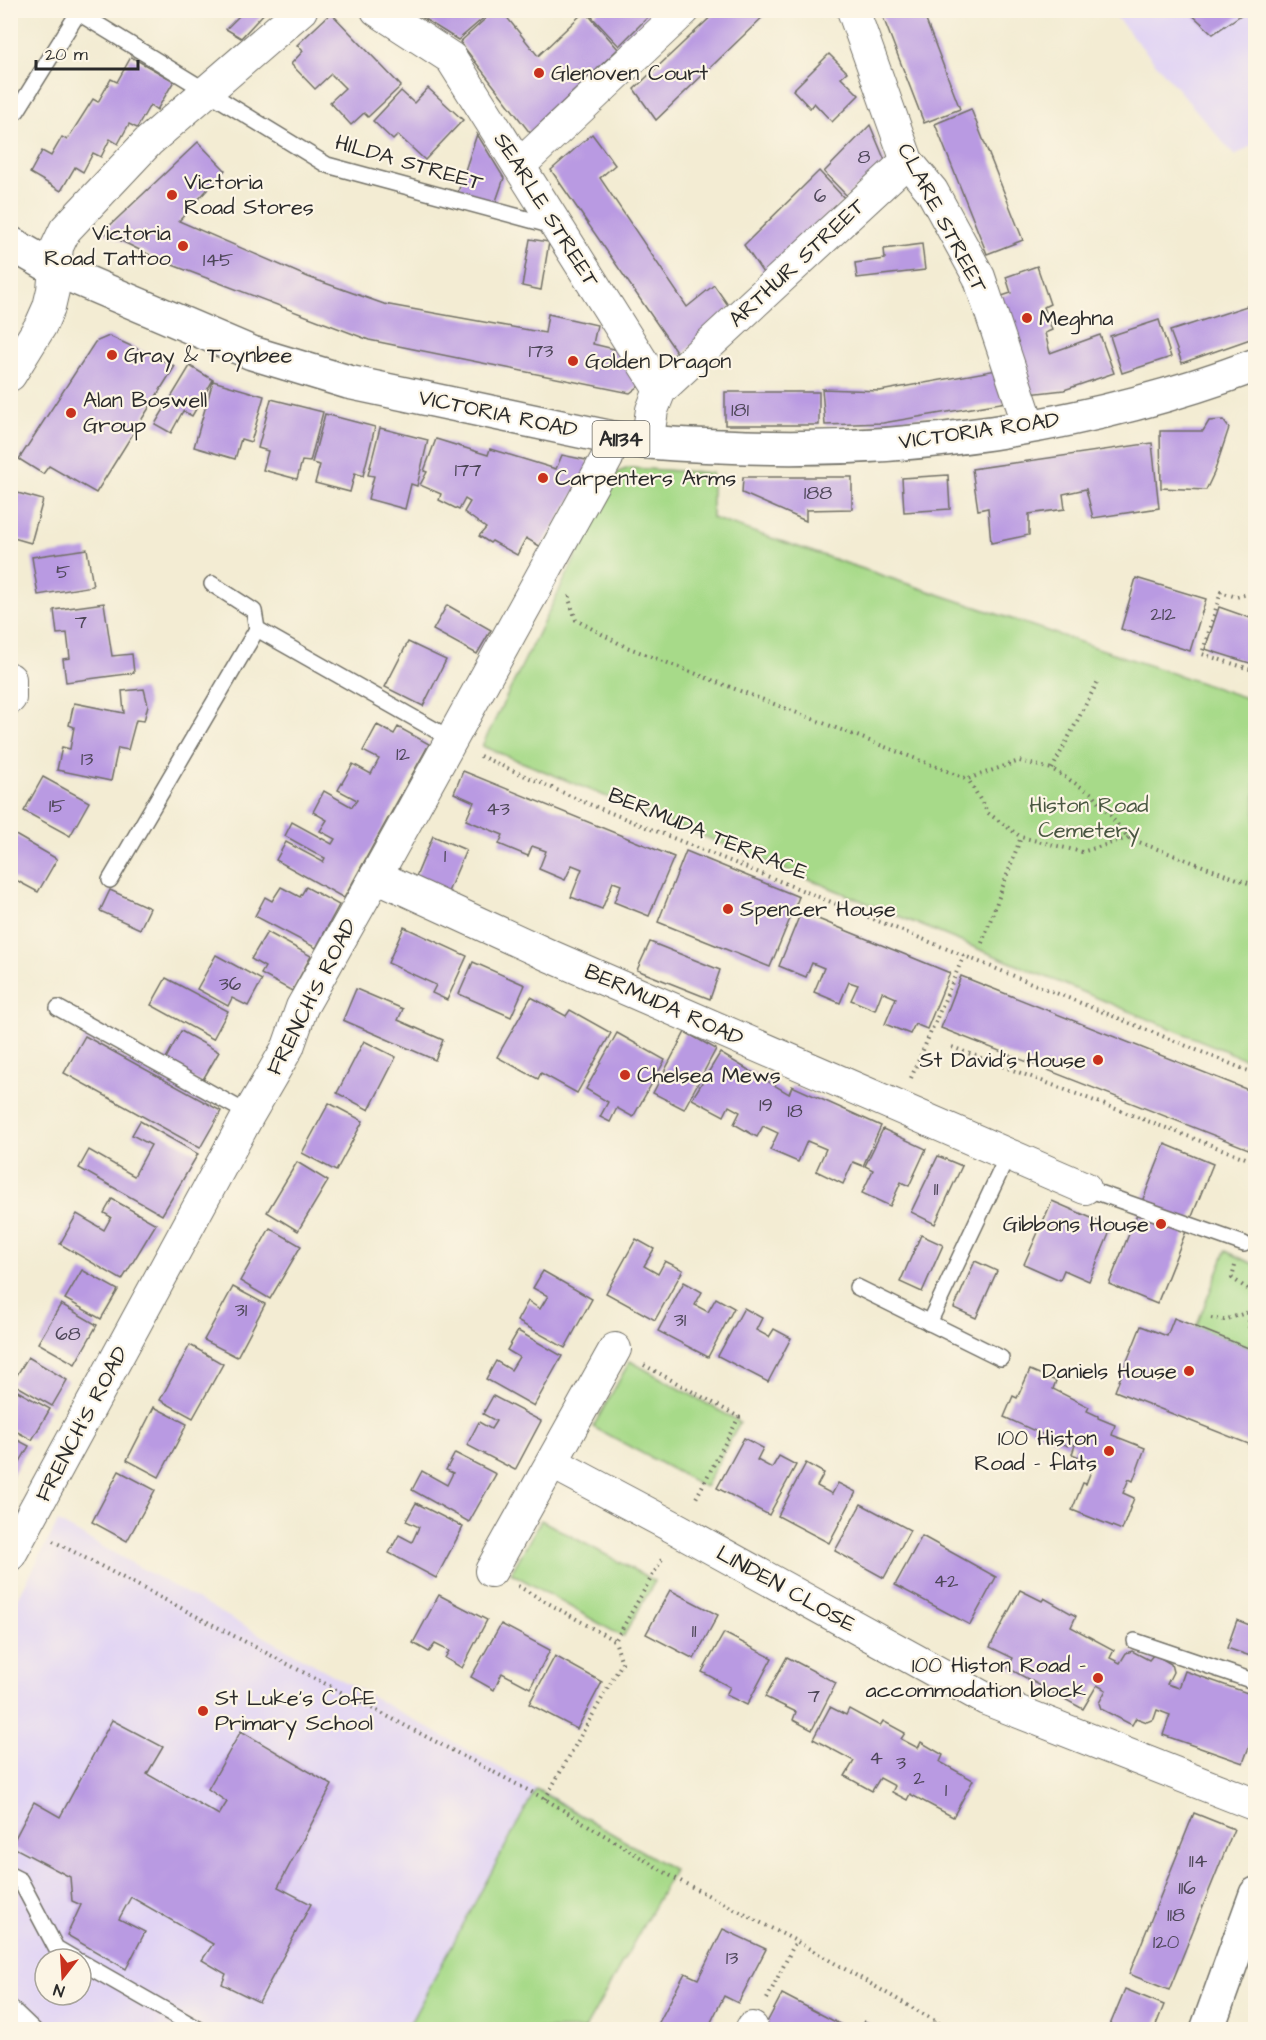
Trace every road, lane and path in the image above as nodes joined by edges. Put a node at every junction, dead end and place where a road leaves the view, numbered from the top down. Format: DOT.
graph roads {
  1 [pos="301,10"];
  2 [pos="377,10"];
  3 [pos="684,10"];
  4 [pos="853,10"];
  5 [pos="76,12"];
  6 [pos="206,91"];
  7 [pos="17,111"];
  8 [pos="907,161"];
  9 [pos="519,166"];
  10 [pos="556,227"];
  11 [pos="10,243"];
  12 [pos="55,268"];
  13 [pos="1256,365"];
  14 [pos="10,375"];
  15 [pos="660,390"];
  16 [pos="1029,426"];
  17 [pos="613,438"];
  18 [pos="647,443"];
  19 [pos="212,584"];
  20 [pos="1256,592"];
  21 [pos="576,620"];
  22 [pos="257,629"];
  23 [pos="1256,671"];
  24 [pos="10,679"];
  25 [pos="1098,681"];
  26 [pos="10,698"];
  27 [pos="451,739"];
  28 [pos="1052,769"];
  29 [pos="968,778"];
  30 [pos="1021,837"];
  31 [pos="1128,838"];
  32 [pos="376,876"];
  33 [pos="110,880"];
  34 [pos="1256,886"];
  35 [pos="982,943"];
  36 [pos="964,955"];
  37 [pos="58,1008"];
  38 [pos="952,1047"];
  39 [pos="1256,1074"];
  40 [pos="898,1108"];
  41 [pos="249,1114"];
  42 [pos="1008,1155"];
  43 [pos="1256,1162"];
  44 [pos="1085,1188"];
  45 [pos="1244,1244"];
  46 [pos="857,1287"];
  47 [pos="1256,1304"];
  48 [pos="1250,1312"];
  49 [pos="1211,1318"];
  50 [pos="929,1323"];
  51 [pos="1256,1342"];
  52 [pos="615,1349"];
  53 [pos="1001,1358"];
  54 [pos="553,1463"];
  55 [pos="679,1530"];
  56 [pos="18,1542"];
  57 [pos="491,1571"];
  58 [pos="615,1641"];
  59 [pos="1135,1641"];
  60 [pos="1256,1682"];
  61 [pos="545,1799"];
  62 [pos="1256,1804"];
  63 [pos="10,1875"];
  64 [pos="1256,1894"];
  65 [pos="796,1941"];
  66 [pos="55,1947"];
  67 [pos="93,1969"];
  68 [pos="10,2007"];
  69 [pos="936,2021"];
  70 [pos="752,2029"];
  71 [pos="34,2030"];
  72 [pos="200,2030"];
  73 [pos="927,2030"];
  74 [pos="951,2030"];
  75 [pos="1207,2030"];
  1 -- 6 [label="street"];
  2 -- 9 [label="street, SEARLE STREET"];
  3 -- 9 [label="street"];
  4 -- 8 [label="street, CLARE STREET"];
  5 -- 6 [label="lane, HILDA STREET"];
  5 -- 7 [label="lane"];
  6 -- 10 [label="lane, HILDA STREET"];
  6 -- 12 [label="street"];
  8 -- 15 [label="street, ARTHUR STREET"];
  8 -- 16 [label="street, CLARE STREET"];
  9 -- 10 [label="street, SEARLE STREET"];
  10 -- 15 [label="street, SEARLE STREET"];
  11 -- 12 [label="main road, VICTORIA ROAD / A1134"];
  12 -- 14 [label="street"];
  12 -- 17 [label="main road, VICTORIA ROAD / A1134"];
  13 -- 16 [label="main road, VICTORIA ROAD / A1134"];
  15 -- 18 [label="street"];
  16 -- 18 [label="main road, VICTORIA ROAD / A1134"];
  17 -- 18 [label="main road, VICTORIA ROAD / A1134"];
  17 -- 27 [label="street, FRENCH'S ROAD"];
  19 -- 22 [label="lane"];
  20 -- 23 [label="path"];
  21 -- 29 [label="path"];
  22 -- 27 [label="lane"];
  22 -- 33 [label="lane"];
  24 -- 26 [label="street"];
  25 -- 28 [label="path"];
  27 -- 32 [label="street, FRENCH'S ROAD"];
  27 -- 36 [label="path, BERMUDA TERRACE"];
  28 -- 29 [label="path"];
  28 -- 31 [label="path"];
  29 -- 30 [label="path"];
  30 -- 31 [label="path"];
  30 -- 35 [label="path"];
  31 -- 34 [label="path"];
  32 -- 40 [label="street, BERMUDA ROAD"];
  32 -- 41 [label="street, FRENCH'S ROAD"];
  36 -- 39 [label="path, BERMUDA TERRACE"];
  36 -- 40 [label="path"];
  37 -- 41 [label="lane"];
  38 -- 43 [label="path"];
  40 -- 42 [label="street, BERMUDA ROAD"];
  41 -- 56 [label="street, FRENCH'S ROAD"];
  42 -- 44 [label="street, BERMUDA ROAD"];
  42 -- 50 [label="lane"];
  44 -- 45 [label="lane"];
  46 -- 50 [label="lane"];
  47 -- 48 [label="path"];
  48 -- 49 [label="path"];
  48 -- 51 [label="path"];
  50 -- 53 [label="lane"];
  52 -- 54 [label="street"];
  52 -- 55 [label="path"];
  54 -- 55 [label="street, LINDEN CLOSE"];
  54 -- 57 [label="street"];
  55 -- 58 [label="path"];
  55 -- 62 [label="street, LINDEN CLOSE"];
  56 -- 61 [label="path"];
  57 -- 58 [label="path"];
  58 -- 61 [label="path"];
  59 -- 60 [label="lane"];
  61 -- 65 [label="path"];
  63 -- 66 [label="lane"];
  64 -- 75 [label="main road"];
  65 -- 69 [label="path"];
  65 -- 70 [label="path"];
  67 -- 72 [label="lane"];
  68 -- 71 [label="lane"];
  69 -- 73 [label="path"];
  69 -- 74 [label="path"];
}
